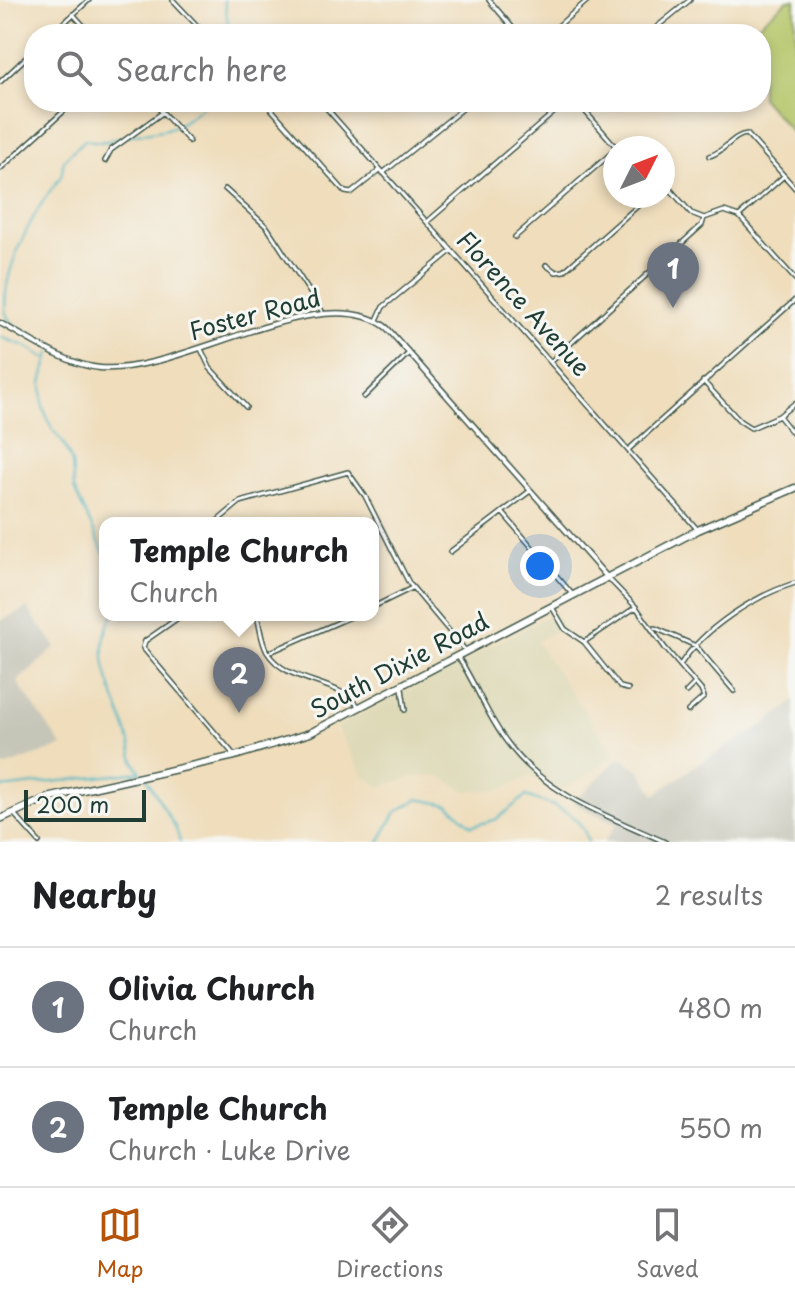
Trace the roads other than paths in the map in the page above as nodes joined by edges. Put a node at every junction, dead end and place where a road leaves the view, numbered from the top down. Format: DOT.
graph roads {
  1 [pos="89,0"];
  2 [pos="173,0"];
  3 [pos="489,0"];
  4 [pos="588,0"];
  5 [pos="690,0"];
  6 [pos="73,14"];
  7 [pos="62,24"];
  8 [pos="82,24"];
  9 [pos="196,24"];
  10 [pos="509,24"];
  11 [pos="560,24"];
  12 [pos="660,24"];
  13 [pos="24,59"];
  14 [pos="0,82"];
  15 [pos="63,112"];
  16 [pos="274,112"];
  17 [pos="330,112"];
  18 [pos="458,112"];
  19 [pos="554,112"];
  20 [pos="586,112"];
  21 [pos="162,113"];
  22 [pos="607,136"];
  23 [pos="189,141"];
  24 [pos="709,156"];
  25 [pos="603,160"];
  26 [pos="105,161"];
  27 [pos="0,169"];
  28 [pos="382,172"];
  29 [pos="784,175"];
  30 [pos="795,188"];
  31 [pos="225,189"];
  32 [pos="675,195"];
  33 [pos="635,208"];
  34 [pos="739,216"];
  35 [pos="704,218"];
  36 [pos="427,222"];
  37 [pos="515,237"];
  38 [pos="451,251"];
  39 [pos="546,265"];
  40 [pos="795,279"];
  41 [pos="795,300"];
  42 [pos="322,311"];
  43 [pos="377,320"];
  44 [pos="0,323"];
  45 [pos="201,349"];
  46 [pos="409,353"];
  47 [pos="550,362"];
  48 [pos="703,381"];
  49 [pos="364,397"];
  50 [pos="795,403"];
  51 [pos="246,407"];
  52 [pos="779,416"];
  53 [pos="795,436"];
  54 [pos="628,450"];
  55 [pos="795,488"];
  56 [pos="531,490"];
  57 [pos="502,512"];
  58 [pos="222,517"];
  59 [pos="375,517"];
  60 [pos="380,527"];
  61 [pos="698,530"];
  62 [pos="450,552"];
  63 [pos="607,577"];
  64 [pos="795,583"];
  65 [pos="412,588"];
  66 [pos="573,595"];
  67 [pos="379,604"];
  68 [pos="552,607"];
  69 [pos="636,607"];
  70 [pos="174,621"];
  71 [pos="259,621"];
  72 [pos="341,621"];
  73 [pos="654,628"];
  74 [pos="584,642"];
  75 [pos="696,646"];
  76 [pos="466,652"];
  77 [pos="268,653"];
  78 [pos="458,657"];
  79 [pos="680,665"];
  80 [pos="694,684"];
  81 [pos="402,688"];
  82 [pos="628,689"];
  83 [pos="734,691"];
  84 [pos="686,692"];
  85 [pos="361,709"];
  86 [pos="405,710"];
  87 [pos="688,711"];
  88 [pos="235,756"];
  89 [pos="13,812"];
  90 [pos="0,819"];
  91 [pos="39,842"];
  92 [pos="665,842"];
  1 -- 6 [label="street"];
  2 -- 9 [label="street"];
  3 -- 10 [label="street"];
  4 -- 11 [label="street"];
  5 -- 12 [label="street"];
  6 -- 7 [label="street"];
  6 -- 8 [label="street"];
  13 -- 14 [label="street"];
  15 -- 27 [label="street"];
  16 -- 28 [label="street"];
  17 -- 28 [label="street, Florence Avenue"];
  18 -- 28 [label="street"];
  19 -- 36 [label="street"];
  20 -- 22 [label="street"];
  21 -- 23 [label="street"];
  21 -- 26 [label="street"];
  24 -- 29 [label="street"];
  25 -- 37 [label="street"];
  28 -- 36 [label="street, Florence Avenue"];
  29 -- 30 [label="street"];
  29 -- 34 [label="street"];
  31 -- 42 [label="street"];
  32 -- 35 [label="street"];
  33 -- 39 [label="street"];
  34 -- 35 [label="street"];
  34 -- 40 [label="street"];
  35 -- 47 [label="street"];
  36 -- 38 [label="street, Florence Avenue"];
  38 -- 43 [label="street"];
  38 -- 47 [label="street, Florence Avenue"];
  41 -- 48 [label="street"];
  42 -- 43 [label="street, Foster Road"];
  42 -- 45 [label="street, Foster Road"];
  43 -- 46 [label="street"];
  44 -- 45 [label="street, Foster Road"];
  45 -- 51 [label="street"];
  46 -- 49 [label="street"];
  46 -- 56 [label="street"];
  47 -- 54 [label="street, Florence Avenue"];
  48 -- 52 [label="street"];
  48 -- 54 [label="street"];
  50 -- 52 [label="street"];
  52 -- 53 [label="street"];
  54 -- 61 [label="street, Florence Avenue"];
  55 -- 61 [label="main road, South Dixie Road"];
  56 -- 57 [label="street"];
  56 -- 63 [label="street"];
  57 -- 62 [label="street"];
  57 -- 66 [label="street"];
  58 -- 59 [label="street"];
  60 -- 65 [label="street"];
  61 -- 63 [label="main road, South Dixie Road"];
  63 -- 66 [label="main road, South Dixie Road"];
  63 -- 69 [label="street"];
  64 -- 75 [label="street"];
  65 -- 67 [label="street"];
  65 -- 76 [label="street"];
  66 -- 68 [label="main road, South Dixie Road"];
  68 -- 74 [label="street"];
  68 -- 76 [label="main road, South Dixie Road"];
  69 -- 73 [label="street"];
  69 -- 74 [label="street"];
  70 -- 88 [label="street"];
  71 -- 77 [label="street"];
  72 -- 77 [label="street"];
  73 -- 75 [label="street"];
  73 -- 79 [label="street"];
  74 -- 82 [label="street"];
  75 -- 79 [label="street"];
  75 -- 83 [label="street"];
  76 -- 78 [label="main road, South Dixie Road"];
  77 -- 85 [label="street"];
  78 -- 81 [label="main road, South Dixie Road"];
  78 -- 92 [label="street"];
  79 -- 80 [label="street"];
  80 -- 84 [label="street"];
  80 -- 87 [label="street"];
  81 -- 85 [label="main road, South Dixie Road"];
  81 -- 86 [label="street"];
  85 -- 88 [label="main road, South Dixie Road"];
  88 -- 89 [label="main road, South Dixie Road"];
  89 -- 90 [label="main road, South Dixie Road"];
  89 -- 91 [label="street"];
}
